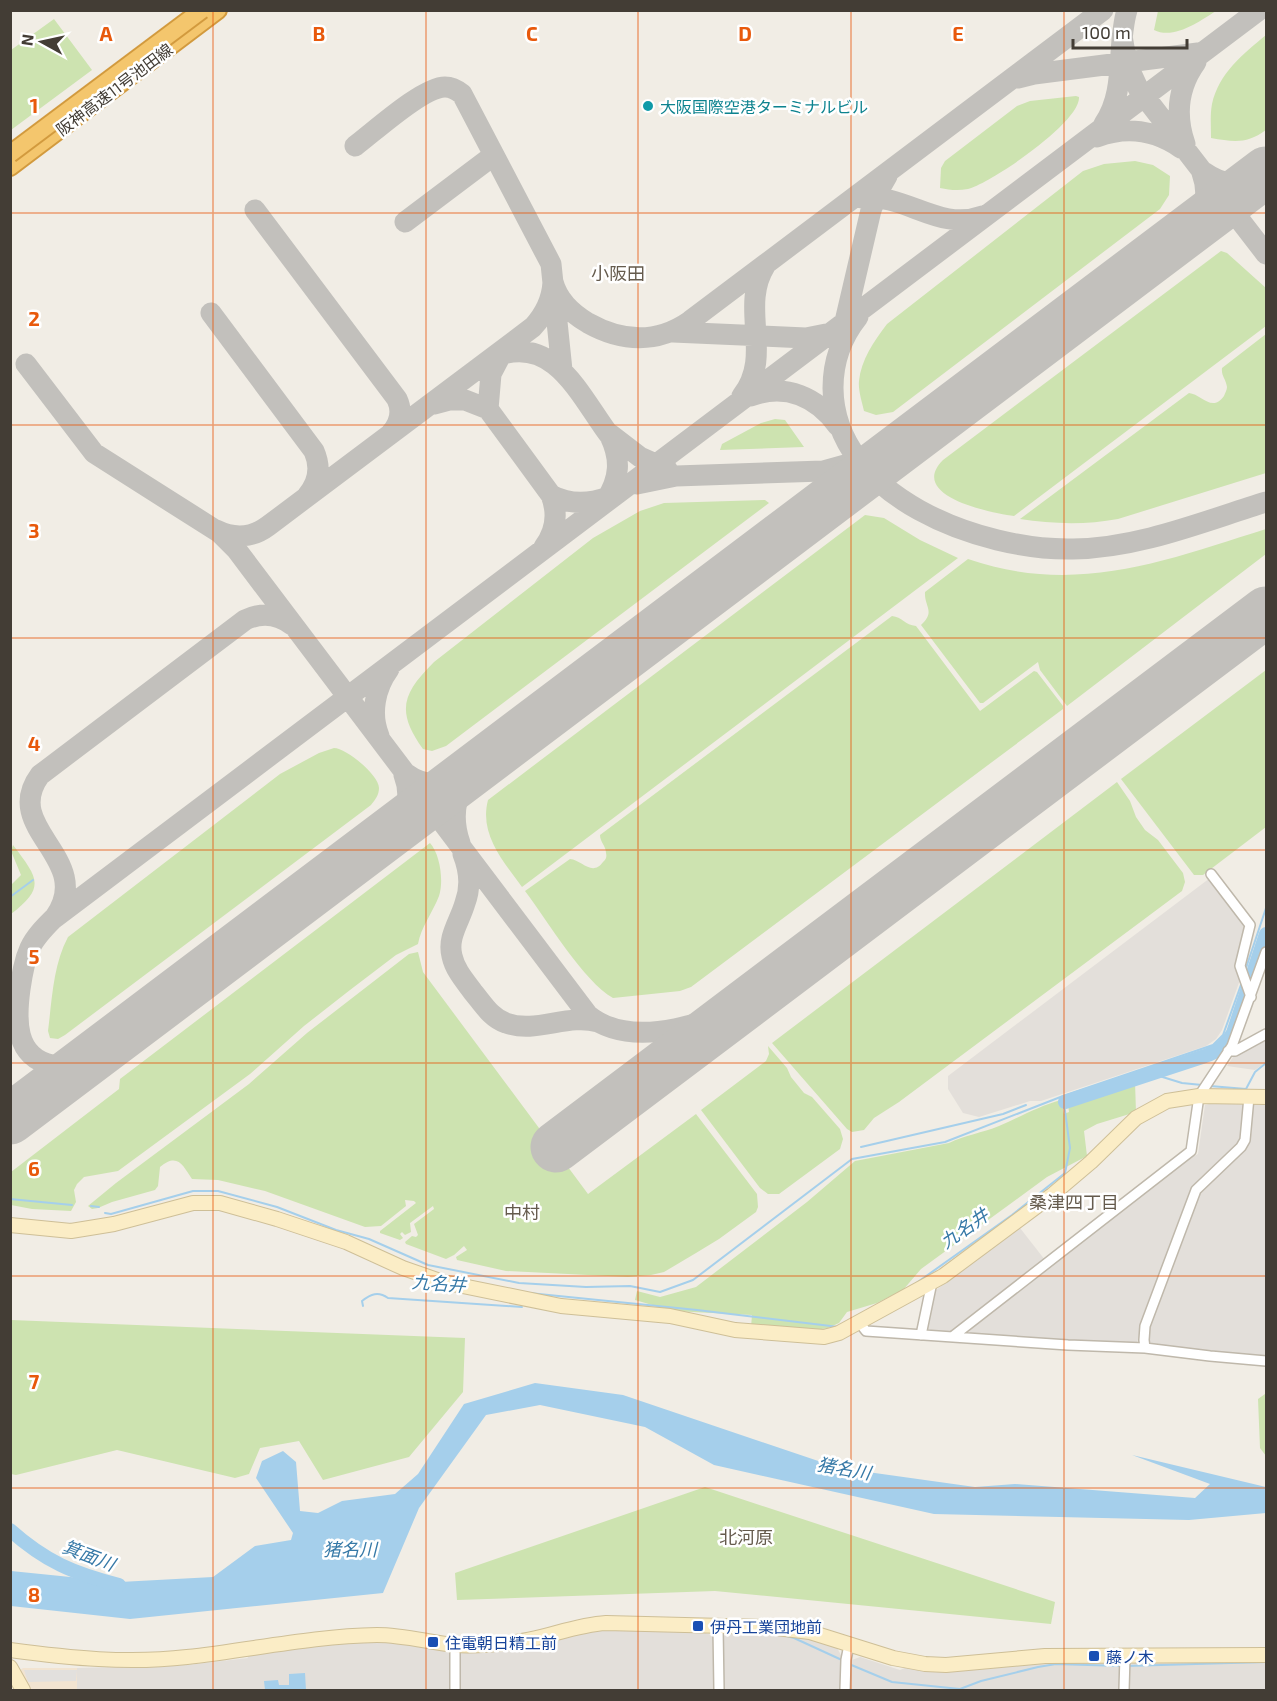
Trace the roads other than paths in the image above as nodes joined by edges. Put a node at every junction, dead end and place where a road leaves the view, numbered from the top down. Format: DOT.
graph roads {
  1 [pos="202,10"];
  2 [pos="208,10"];
  3 [pos="218,10"];
  4 [pos="10,146"];
  5 [pos="10,154"];
  6 [pos="10,166"];
  7 [pos="1211,874"];
  8 [pos="1266,957"];
  9 [pos="1251,997"];
  10 [pos="1266,1034"];
  11 [pos="1228,1052"];
  12 [pos="1198,1096"];
  13 [pos="1249,1097"];
  14 [pos="1266,1097"];
  15 [pos="10,1225"];
  16 [pos="932,1282"];
  17 [pos="860,1322"];
  18 [pos="921,1335"];
  19 [pos="952,1337"];
  20 [pos="1145,1347"];
  21 [pos="1266,1360"];
  22 [pos="718,1627"];
  23 [pos="455,1645"];
  24 [pos="849,1645"];
  25 [pos="17,1651"];
  26 [pos="1266,1655"];
  27 [pos="1125,1656"];
  28 [pos="10,1665"];
  29 [pos="23,1690"];
  30 [pos="455,1690"];
  31 [pos="719,1690"];
  32 [pos="844,1690"];
  33 [pos="1124,1690"];
  1 -- 5 [label="highway, 阪神高速11号池田線, bridge"];
  2 -- 4 [label="street"];
  3 -- 6 [label="highway, 阪神高速11号池田線"];
  7 -- 9 [label="street"];
  8 -- 9 [label="street"];
  9 -- 11 [label="street"];
  10 -- 11 [label="street"];
  11 -- 12 [label="street"];
  12 -- 13 [label="street"];
  12 -- 16 [label="street"];
  12 -- 19 [label="street"];
  13 -- 14 [label="street"];
  13 -- 20 [label="street"];
  15 -- 17 [label="street"];
  16 -- 17 [label="street"];
  16 -- 18 [label="street"];
  17 -- 18 [label="street"];
  18 -- 19 [label="street"];
  19 -- 20 [label="street"];
  20 -- 21 [label="street"];
  22 -- 23 [label="street"];
  22 -- 24 [label="street"];
  22 -- 31 [label="street"];
  23 -- 25 [label="street"];
  23 -- 30 [label="street"];
  24 -- 27 [label="street"];
  24 -- 32 [label="street"];
  25 -- 28 [label="street"];
  26 -- 27 [label="street"];
  27 -- 33 [label="street"];
  28 -- 29 [label="street"];
}
